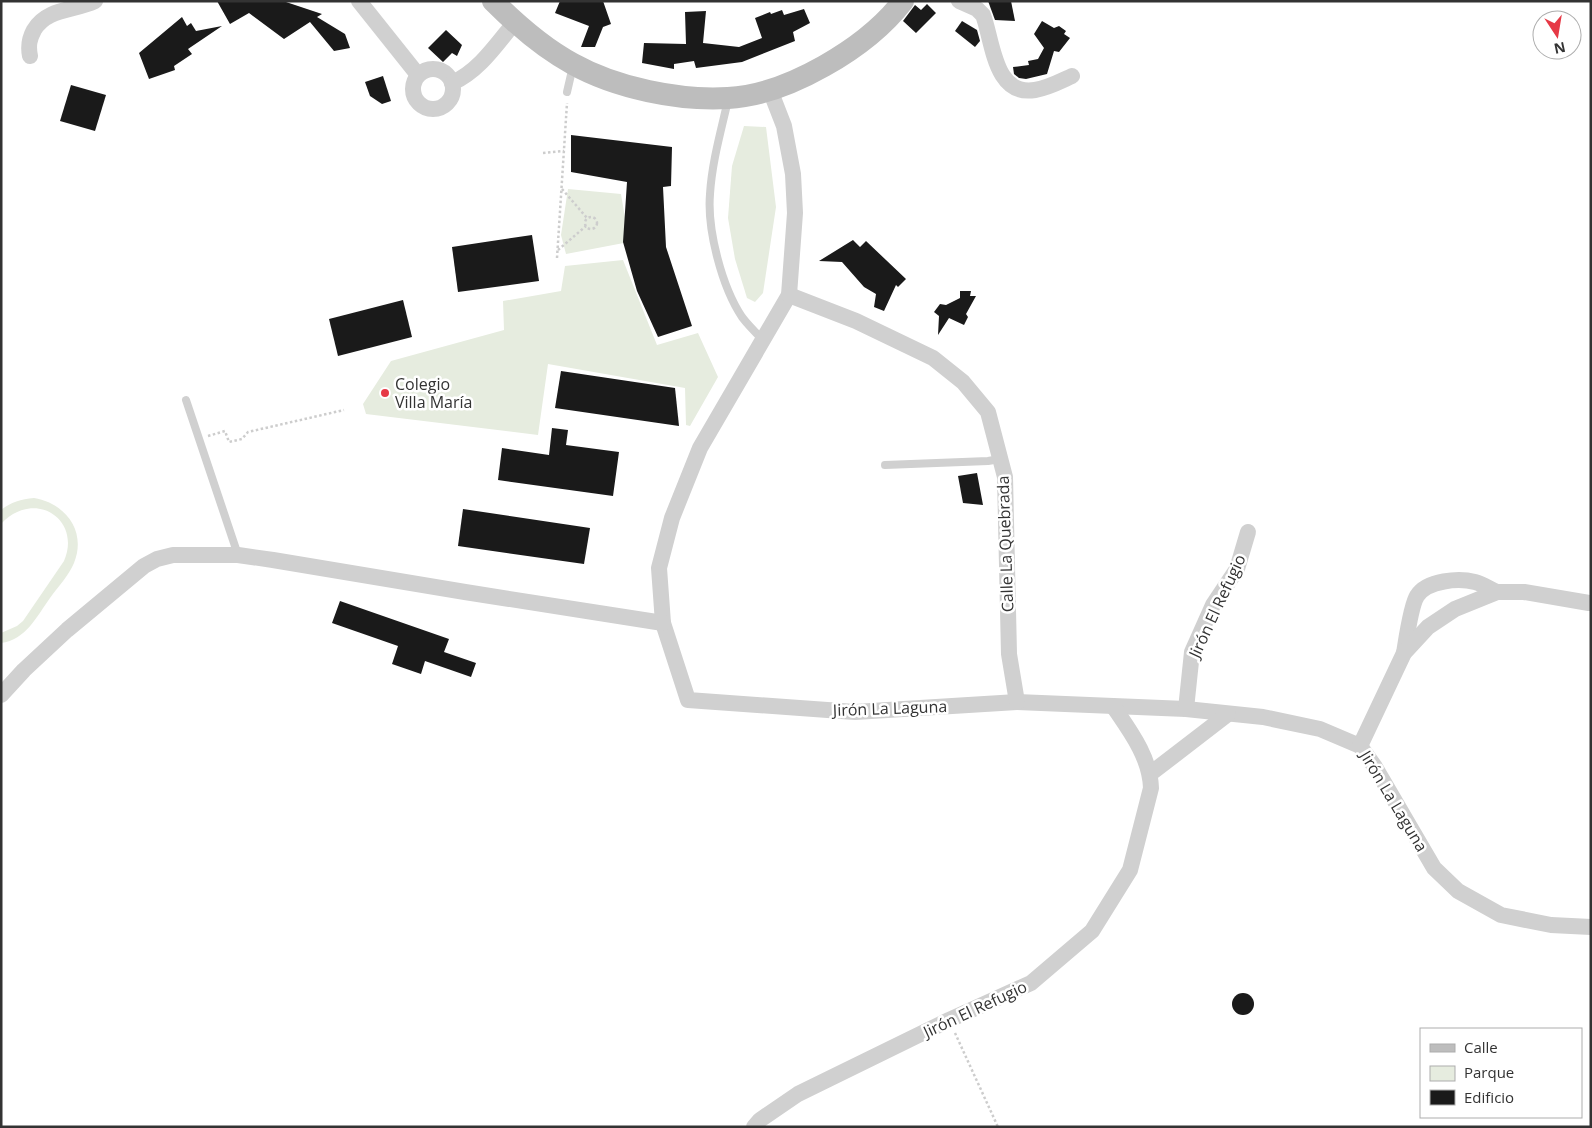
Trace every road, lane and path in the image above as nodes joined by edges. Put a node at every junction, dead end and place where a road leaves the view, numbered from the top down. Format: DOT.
graph roads {
  1 [pos="95,1"];
  2 [pos="359,1"];
  3 [pos="493,1"];
  4 [pos="903,1"];
  5 [pos="959,1"];
  6 [pos="515,22"];
  7 [pos="30,56"];
  8 [pos="573,64"];
  9 [pos="418,75"];
  10 [pos="1072,76"];
  11 [pos="452,83"];
  12 [pos="770,90"];
  13 [pos="567,92"];
  14 [pos="728,98"];
  15 [pos="567,102"];
  16 [pos="564,150"];
  17 [pos="543,153"];
  18 [pos="561,189"];
  19 [pos="587,218"];
  20 [pos="586,226"];
  21 [pos="558,250"];
  22 [pos="557,258"];
  23 [pos="789,295"];
  24 [pos="763,340"];
  25 [pos="186,400"];
  26 [pos="344,410"];
  27 [pos="199,438"];
  28 [pos="1000,459"];
  29 [pos="885,465"];
  30 [pos="1248,532"];
  31 [pos="238,555"];
  32 [pos="1497,592"];
  33 [pos="1589,602"];
  34 [pos="663,623"];
  35 [pos="1404,653"];
  36 [pos="1,695"];
  37 [pos="1017,702"];
  38 [pos="1113,706"];
  39 [pos="1186,709"];
  40 [pos="1228,714"];
  41 [pos="1360,746"];
  42 [pos="1150,774"];
  43 [pos="1591,928"];
  44 [pos="949,1020"];
  45 [pos="754,1127"];
  46 [pos="998,1127"];
  1 -- 7 [label="street"];
  2 -- 9 [label="street"];
  3 -- 6 [label="street"];
  4 -- 12 [label="street"];
  5 -- 10 [label="street"];
  6 -- 8 [label="street"];
  6 -- 11 [label="street"];
  8 -- 13 [label="lane"];
  8 -- 14 [label="street"];
  9 -- 11 [label="street"];
  9 -- 11 [label="street"];
  12 -- 14 [label="street"];
  12 -- 23 [label="street, Jirón La Laguna"];
  14 -- 24 [label="lane"];
  15 -- 16 [label="path"];
  16 -- 17 [label="path"];
  16 -- 18 [label="path"];
  18 -- 19 [label="path"];
  18 -- 21 [label="path"];
  19 -- 20 [label="path"];
  19 -- 20 [label="path"];
  20 -- 21 [label="path"];
  21 -- 22 [label="path"];
  23 -- 24 [label="street, Jirón La Laguna"];
  23 -- 28 [label="street, Calle La Quebrada"];
  24 -- 34 [label="street, Jirón La Laguna"];
  25 -- 27 [label="lane"];
  26 -- 27 [label="path"];
  27 -- 31 [label="lane"];
  28 -- 29 [label="lane"];
  28 -- 37 [label="street, Calle La Quebrada"];
  30 -- 39 [label="street, Jirón El Refugio"];
  31 -- 34 [label="street"];
  31 -- 36 [label="street"];
  32 -- 33 [label="street"];
  32 -- 35 [label="street"];
  32 -- 35 [label="street"];
  34 -- 37 [label="street, Jirón La Laguna"];
  35 -- 41 [label="street"];
  37 -- 38 [label="street, Jirón La Laguna"];
  38 -- 39 [label="street, Jirón La Laguna"];
  38 -- 42 [label="street, Jirón El Refugio"];
  39 -- 40 [label="street, Jirón La Laguna"];
  40 -- 41 [label="street, Jirón La Laguna"];
  40 -- 42 [label="street"];
  41 -- 43 [label="street, Jirón La Laguna"];
  42 -- 44 [label="street, Jirón El Refugio"];
  44 -- 45 [label="street, Jirón El Refugio"];
  44 -- 46 [label="path"];
}
